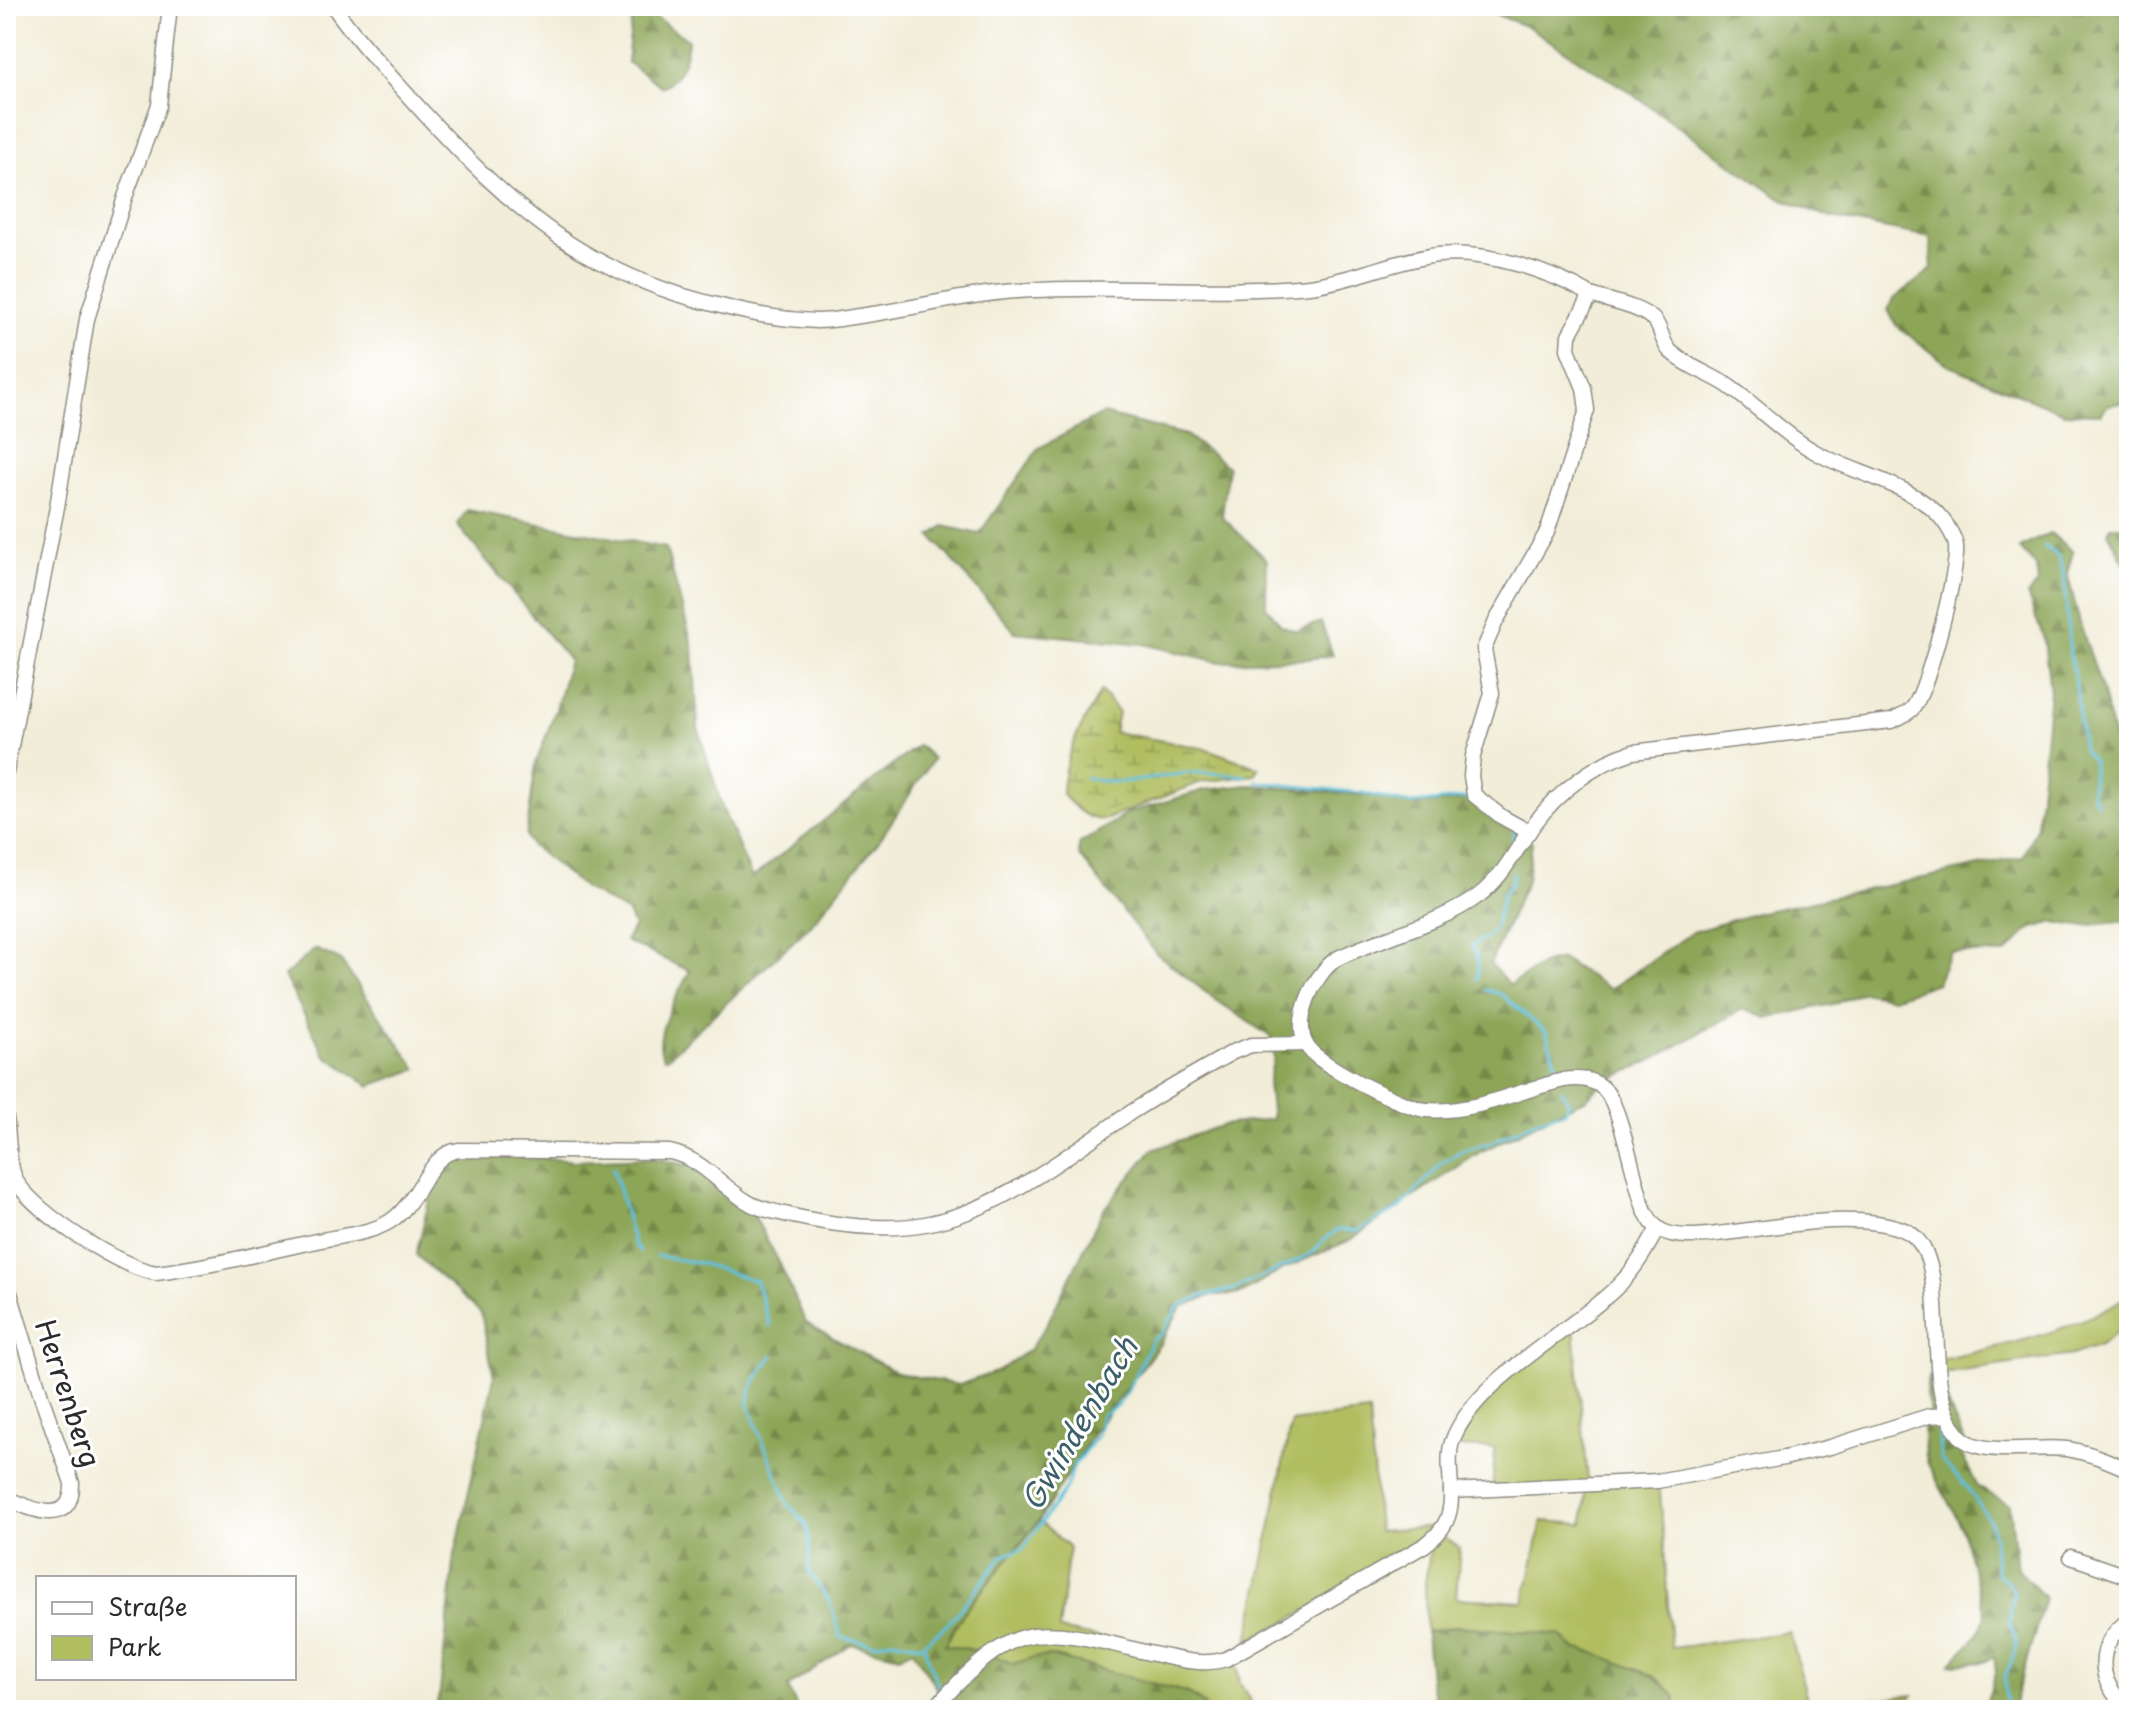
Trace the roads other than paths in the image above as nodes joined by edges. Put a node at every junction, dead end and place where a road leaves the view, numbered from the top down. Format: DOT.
graph roads {
  1 [pos="170,6"];
  2 [pos="333,6"];
  3 [pos="1591,295"];
  4 [pos="6,772"];
  5 [pos="1529,832"];
  6 [pos="1306,1044"];
  7 [pos="6,1118"];
  8 [pos="9,1169"];
  9 [pos="1658,1228"];
  10 [pos="6,1280"];
  11 [pos="1947,1415"];
  12 [pos="2129,1470"];
  13 [pos="1451,1491"];
  14 [pos="6,1498"];
  15 [pos="2071,1557"];
  16 [pos="2129,1577"];
  17 [pos="2129,1620"];
  18 [pos="2129,1708"];
  19 [pos="933,1710"];
  1 -- 4 [label="street"];
  2 -- 3 [label="street"];
  3 -- 5 [label="street"];
  3 -- 5 [label="street"];
  5 -- 6 [label="street"];
  6 -- 8 [label="street"];
  6 -- 9 [label="street"];
  7 -- 8 [label="street"];
  9 -- 11 [label="street"];
  9 -- 13 [label="street"];
  10 -- 14 [label="street, Herrenberg"];
  11 -- 12 [label="street"];
  11 -- 13 [label="street"];
  13 -- 19 [label="street"];
  15 -- 16 [label="street"];
  17 -- 18 [label="street"];
}
